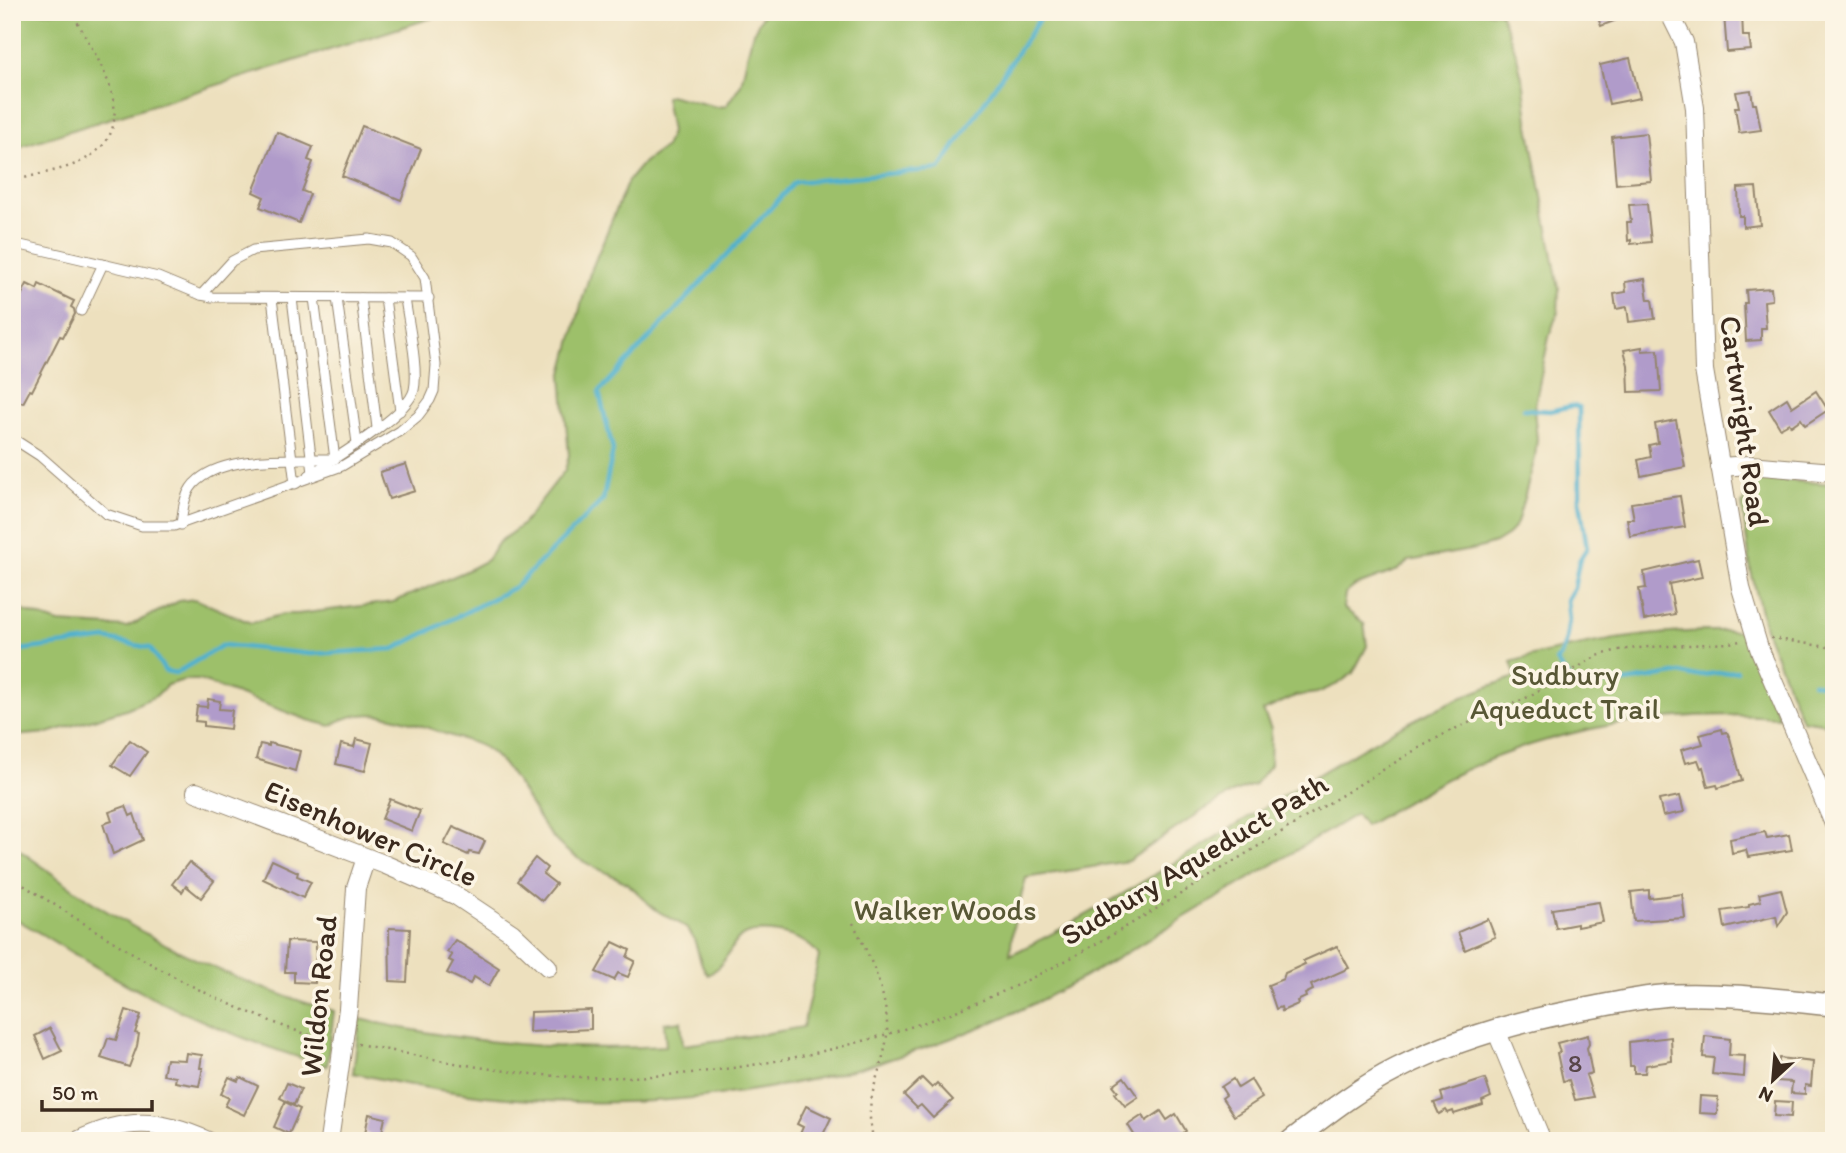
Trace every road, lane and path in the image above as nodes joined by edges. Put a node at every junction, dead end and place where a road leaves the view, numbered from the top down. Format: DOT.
graph roads {
  1 [pos="72,12"];
  2 [pos="1669,12"];
  3 [pos="12,183"];
  4 [pos="12,243"];
  5 [pos="103,264"];
  6 [pos="201,295"];
  7 [pos="272,298"];
  8 [pos="292,298"];
  9 [pos="314,298"];
  10 [pos="337,298"];
  11 [pos="361,298"];
  12 [pos="385,298"];
  13 [pos="405,298"];
  14 [pos="429,298"];
  15 [pos="81,312"];
  16 [pos="400,411"];
  17 [pos="377,428"];
  18 [pos="12,438"];
  19 [pos="357,443"];
  20 [pos="335,458"];
  21 [pos="358,458"];
  22 [pos="311,459"];
  23 [pos="292,460"];
  24 [pos="1720,467"];
  25 [pos="1834,472"];
  26 [pos="313,473"];
  27 [pos="295,484"];
  28 [pos="181,525"];
  29 [pos="1755,638"];
  30 [pos="1834,648"];
  31 [pos="196,792"];
  32 [pos="1834,824"];
  33 [pos="366,858"];
  34 [pos="12,878"];
  35 [pos="853,923"];
  36 [pos="548,967"];
  37 [pos="1834,1005"];
  38 [pos="1496,1030"];
  39 [pos="887,1034"];
  40 [pos="344,1041"];
  41 [pos="78,1141"];
  42 [pos="208,1141"];
  43 [pos="329,1141"];
  44 [pos="873,1141"];
  45 [pos="1291,1141"];
  46 [pos="1542,1141"];
  1 -- 3 [label="path"];
  2 -- 24 [label="street, Cartwright Road"];
  4 -- 5 [label="lane"];
  5 -- 6 [label="lane"];
  5 -- 15 [label="lane"];
  6 -- 7 [label="lane"];
  6 -- 14 [label="lane"];
  7 -- 8 [label="lane"];
  7 -- 23 [label="lane"];
  8 -- 9 [label="lane"];
  8 -- 22 [label="lane"];
  9 -- 10 [label="lane"];
  9 -- 20 [label="lane"];
  10 -- 11 [label="lane"];
  10 -- 19 [label="lane"];
  11 -- 12 [label="lane"];
  11 -- 17 [label="lane"];
  12 -- 13 [label="lane"];
  12 -- 16 [label="lane"];
  13 -- 14 [label="lane"];
  13 -- 16 [label="lane"];
  14 -- 21 [label="lane"];
  16 -- 17 [label="lane"];
  17 -- 19 [label="lane"];
  18 -- 28 [label="lane"];
  19 -- 20 [label="lane"];
  20 -- 21 [label="lane"];
  20 -- 22 [label="lane"];
  20 -- 26 [label="lane"];
  21 -- 27 [label="lane"];
  22 -- 23 [label="lane"];
  22 -- 26 [label="lane"];
  23 -- 27 [label="lane"];
  23 -- 28 [label="lane"];
  24 -- 25 [label="street"];
  24 -- 29 [label="street, Cartwright Road"];
  26 -- 27 [label="lane"];
  27 -- 28 [label="lane"];
  29 -- 30 [label="path, Sudbury Aqueduct Path"];
  29 -- 32 [label="street, Cartwright Road"];
  29 -- 39 [label="path, Sudbury Aqueduct Path"];
  31 -- 33 [label="street, Eisenhower Circle"];
  33 -- 36 [label="street, Eisenhower Circle"];
  33 -- 40 [label="street, Wildon Road"];
  34 -- 40 [label="path, Sudbury Aqueduct Path"];
  35 -- 39 [label="path"];
  37 -- 38 [label="street"];
  38 -- 45 [label="street"];
  38 -- 46 [label="street"];
  39 -- 40 [label="path, Sudbury Aqueduct Path"];
  39 -- 44 [label="path"];
  40 -- 43 [label="street, Wildon Road"];
  41 -- 42 [label="street"];
}
